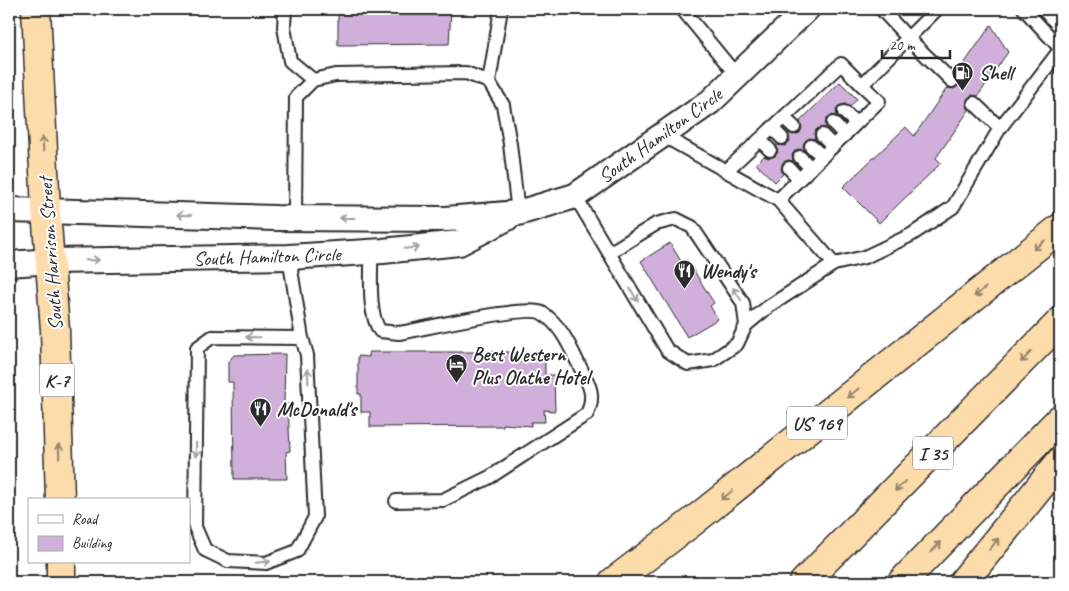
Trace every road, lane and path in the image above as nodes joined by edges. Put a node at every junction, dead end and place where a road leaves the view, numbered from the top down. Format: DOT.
graph roads {
  1 [pos="36,9"];
  2 [pos="285,9"];
  3 [pos="501,9"];
  4 [pos="807,9"];
  5 [pos="881,9"];
  6 [pos="936,9"];
  7 [pos="1024,9"];
  8 [pos="685,10"];
  9 [pos="908,38"];
  10 [pos="1060,49"];
  11 [pos="737,76"];
  12 [pos="312,80"];
  13 [pos="952,81"];
  14 [pos="490,82"];
  15 [pos="862,85"];
  16 [pos="806,96"];
  17 [pos="974,102"];
  18 [pos="816,106"];
  19 [pos="794,107"];
  20 [pos="844,112"];
  21 [pos="804,117"];
  22 [pos="784,118"];
  23 [pos="833,124"];
  24 [pos="856,124"];
  25 [pos="794,127"];
  26 [pos="772,128"];
  27 [pos="1000,128"];
  28 [pos="822,135"];
  29 [pos="845,135"];
  30 [pos="662,136"];
  31 [pos="782,138"];
  32 [pos="760,140"];
  33 [pos="811,146"];
  34 [pos="833,146"];
  35 [pos="770,150"];
  36 [pos="822,156"];
  37 [pos="800,157"];
  38 [pos="789,168"];
  39 [pos="811,168"];
  40 [pos="726,171"];
  41 [pos="799,179"];
  42 [pos="575,196"];
  43 [pos="778,200"];
  44 [pos="9,210"];
  45 [pos="46,210"];
  46 [pos="518,212"];
  47 [pos="295,218"];
  48 [pos="1060,228"];
  49 [pos="371,251"];
  50 [pos="609,253"];
  51 [pos="289,257"];
  52 [pos="51,261"];
  53 [pos="9,264"];
  54 [pos="834,264"];
  55 [pos="1060,322"];
  56 [pos="746,325"];
  57 [pos="302,338"];
  58 [pos="1060,419"];
  59 [pos="1060,462"];
  60 [pos="60,498"];
  61 [pos="396,501"];
  62 [pos="61,564"];
  63 [pos="61,582"];
  64 [pos="613,582"];
  65 [pos="804,582"];
  66 [pos="902,582"];
  67 [pos="963,582"];
  45 -- 1 [label="highway, South Harrison Street / K-7, one-way"];
  2 -- 12 [label="lane"];
  3 -- 14 [label="lane"];
  4 -- 11 [label="street, South Hamilton Circle"];
  5 -- 9 [label="lane"];
  6 -- 9 [label="lane"];
  7 -- 10 [label="lane"];
  8 -- 11 [label="lane"];
  9 -- 13 [label="lane"];
  9 -- 15 [label="lane"];
  10 -- 27 [label="lane"];
  11 -- 30 [label="street, South Hamilton Circle"];
  12 -- 14 [label="lane"];
  12 -- 47 [label="lane"];
  14 -- 46 [label="lane"];
  15 -- 16 [label="lane"];
  15 -- 24 [label="lane"];
  16 -- 18 [label="lane"];
  16 -- 19 [label="lane"];
  17 -- 27 [label="lane"];
  19 -- 21 [label="lane"];
  19 -- 22 [label="lane"];
  20 -- 24 [label="lane"];
  22 -- 25 [label="lane"];
  22 -- 26 [label="lane"];
  23 -- 29 [label="lane"];
  24 -- 29 [label="lane"];
  26 -- 31 [label="lane"];
  26 -- 32 [label="lane"];
  27 -- 54 [label="lane"];
  28 -- 34 [label="lane"];
  29 -- 34 [label="lane"];
  30 -- 40 [label="lane"];
  30 -- 42 [label="street, South Hamilton Circle"];
  32 -- 35 [label="lane"];
  32 -- 40 [label="lane"];
  33 -- 36 [label="lane"];
  34 -- 36 [label="lane"];
  36 -- 39 [label="lane"];
  37 -- 39 [label="lane"];
  38 -- 41 [label="lane"];
  39 -- 41 [label="lane"];
  40 -- 43 [label="lane"];
  41 -- 43 [label="lane"];
  42 -- 46 [label="street, South Hamilton Circle"];
  42 -- 50 [label="lane"];
  43 -- 54 [label="lane"];
  44 -- 45 [label="street, South Hamilton Circle"];
  47 -- 45 [label="street, South Hamilton Circle, one-way"];
  45 -- 52 [label="highway, South Harrison Street / K-7"];
  46 -- 47 [label="street, South Hamilton Circle, one-way"];
  49 -- 46 [label="street, South Hamilton Circle, one-way"];
  48 -- 64 [label="highway, US 169, one-way"];
  49 -- 51 [label="street, South Hamilton Circle"];
  49 -- 61 [label="lane"];
  56 -- 50 [label="lane, one-way"];
  50 -- 56 [label="lane, one-way"];
  52 -- 51 [label="street, South Hamilton Circle, one-way"];
  51 -- 57 [label="lane"];
  52 -- 53 [label="street, South Hamilton Circle"];
  60 -- 52 [label="highway, South Harrison Street / K-7, one-way"];
  54 -- 56 [label="lane"];
  55 -- 65 [label="highway, I 35, one-way"];
  57 -- 57 [label="lane, one-way"];
  66 -- 58 [label="highway, one-way"];
  67 -- 59 [label="highway, one-way"];
  62 -- 63 [label="highway"];
}
